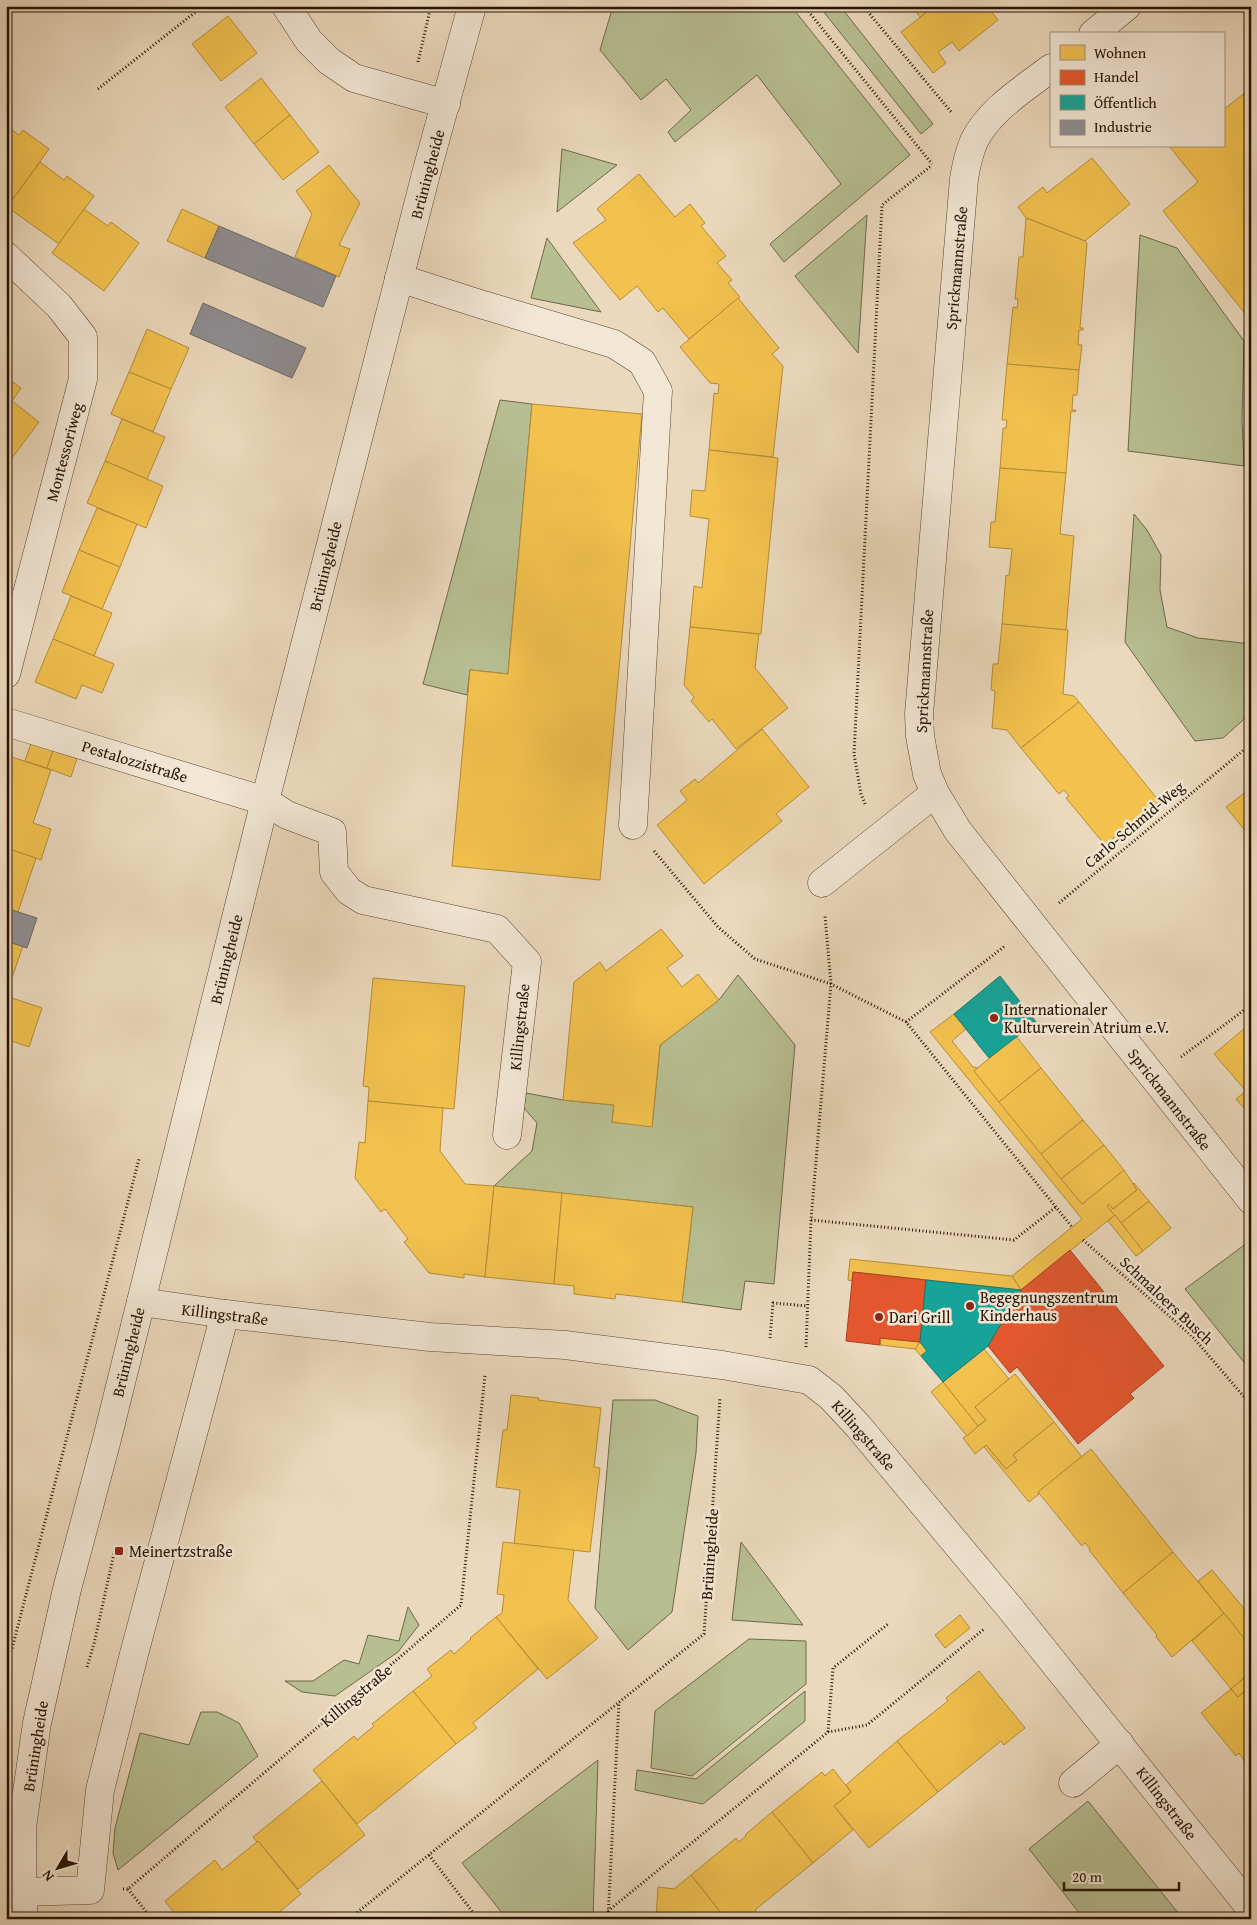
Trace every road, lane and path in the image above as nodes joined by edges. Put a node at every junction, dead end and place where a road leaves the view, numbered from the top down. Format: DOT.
graph roads {
  1 [pos="203,6"];
  2 [pos="286,6"];
  3 [pos="472,6"];
  4 [pos="804,6"];
  5 [pos="863,6"];
  6 [pos="1127,6"];
  7 [pos="1095,32"];
  8 [pos="1050,69"];
  9 [pos="98,89"];
  10 [pos="446,104"];
  11 [pos="975,140"];
  12 [pos="6,256"];
  13 [pos="399,278"];
  14 [pos="6,674"];
  15 [pos="6,722"];
  16 [pos="1251,744"];
  17 [pos="935,793"];
  18 [pos="265,801"];
  19 [pos="633,825"];
  20 [pos="880,838"];
  21 [pos="822,884"];
  22 [pos="1032,924"];
  23 [pos="497,929"];
  24 [pos="831,984"];
  25 [pos="1251,1005"];
  26 [pos="906,1022"];
  27 [pos="1154,1080"];
  28 [pos="507,1135"];
  29 [pos="140,1153"];
  30 [pos="1251,1200"];
  31 [pos="1056,1207"];
  32 [pos="811,1220"];
  33 [pos="1072,1227"];
  34 [pos="1082,1240"];
  35 [pos="141,1302"];
  36 [pos="807,1306"];
  37 [pos="225,1314"];
  38 [pos="489,1340"];
  39 [pos="770,1340"];
  40 [pos="722,1365"];
  41 [pos="808,1380"];
  42 [pos="1251,1405"];
  43 [pos="1010,1608"];
  44 [pos="888,1624"];
  45 [pos="6,1672"];
  46 [pos="619,1702"];
  47 [pos="828,1732"];
  48 [pos="1120,1744"];
  49 [pos="1073,1783"];
  50 [pos="14,1827"];
  51 [pos="429,1855"];
  52 [pos="128,1889"];
  53 [pos="90,1890"];
  54 [pos="22,1892"];
  55 [pos="1251,1909"];
  56 [pos="608,1911"];
  57 [pos="24,1919"];
  58 [pos="152,1919"];
  59 [pos="349,1919"];
  60 [pos="478,1919"];
  61 [pos="608,1919"];
  1 -- 9 [label="path"];
  2 -- 10 [label="street"];
  3 -- 10 [label="street, Brüningheide"];
  4 -- 20 [label="path"];
  5 -- 11 [label="path"];
  6 -- 7 [label="street"];
  8 -- 11 [label="street, Sprickmannstraße"];
  10 -- 13 [label="street, Brüningheide"];
  11 -- 17 [label="street, Sprickmannstraße"];
  12 -- 14 [label="street, Montessoriweg"];
  13 -- 18 [label="street, Brüningheide"];
  13 -- 19 [label="street"];
  15 -- 18 [label="street, Pestalozzistraße"];
  16 -- 22 [label="path, Carlo-Schmid-Weg"];
  17 -- 20 [label="street"];
  17 -- 22 [label="street, Sprickmannstraße"];
  18 -- 23 [label="street, Pestalozzistraße"];
  18 -- 35 [label="street, Brüningheide"];
  19 -- 24 [label="path"];
  20 -- 21 [label="street"];
  21 -- 24 [label="path"];
  22 -- 26 [label="path, Carlo-Schmid-Weg"];
  22 -- 27 [label="street, Sprickmannstraße"];
  23 -- 28 [label="street, Killingstraße"];
  24 -- 26 [label="path"];
  24 -- 32 [label="path"];
  25 -- 27 [label="path"];
  26 -- 31 [label="path"];
  27 -- 30 [label="street, Sprickmannstraße"];
  29 -- 45 [label="path"];
  31 -- 32 [label="path"];
  31 -- 33 [label="path"];
  32 -- 36 [label="path"];
  34 -- 42 [label="path, Schmaloers Busch"];
  35 -- 37 [label="street, Killingstraße"];
  35 -- 50 [label="street, Brüningheide"];
  36 -- 39 [label="path"];
  36 -- 41 [label="path"];
  37 -- 38 [label="street, Killingstraße"];
  37 -- 53 [label="street"];
  38 -- 40 [label="street, Killingstraße"];
  38 -- 52 [label="path, Killingstraße"];
  40 -- 41 [label="street, Killingstraße"];
  40 -- 46 [label="path, Brüningheide"];
  41 -- 43 [label="street, Killingstraße"];
  43 -- 47 [label="path"];
  43 -- 48 [label="street, Killingstraße"];
  44 -- 47 [label="path"];
  46 -- 51 [label="path, Brüningheide"];
  46 -- 56 [label="path"];
  47 -- 56 [label="path"];
  48 -- 49 [label="street"];
  48 -- 55 [label="street, Killingstraße"];
  50 -- 54 [label="street, Brüningheide"];
  51 -- 59 [label="path, Brüningheide"];
  51 -- 60 [label="path"];
  52 -- 53 [label="path"];
  52 -- 58 [label="path"];
  53 -- 54 [label="street"];
  54 -- 57 [label="street, Brüningheide"];
  56 -- 61 [label="path"];
}
